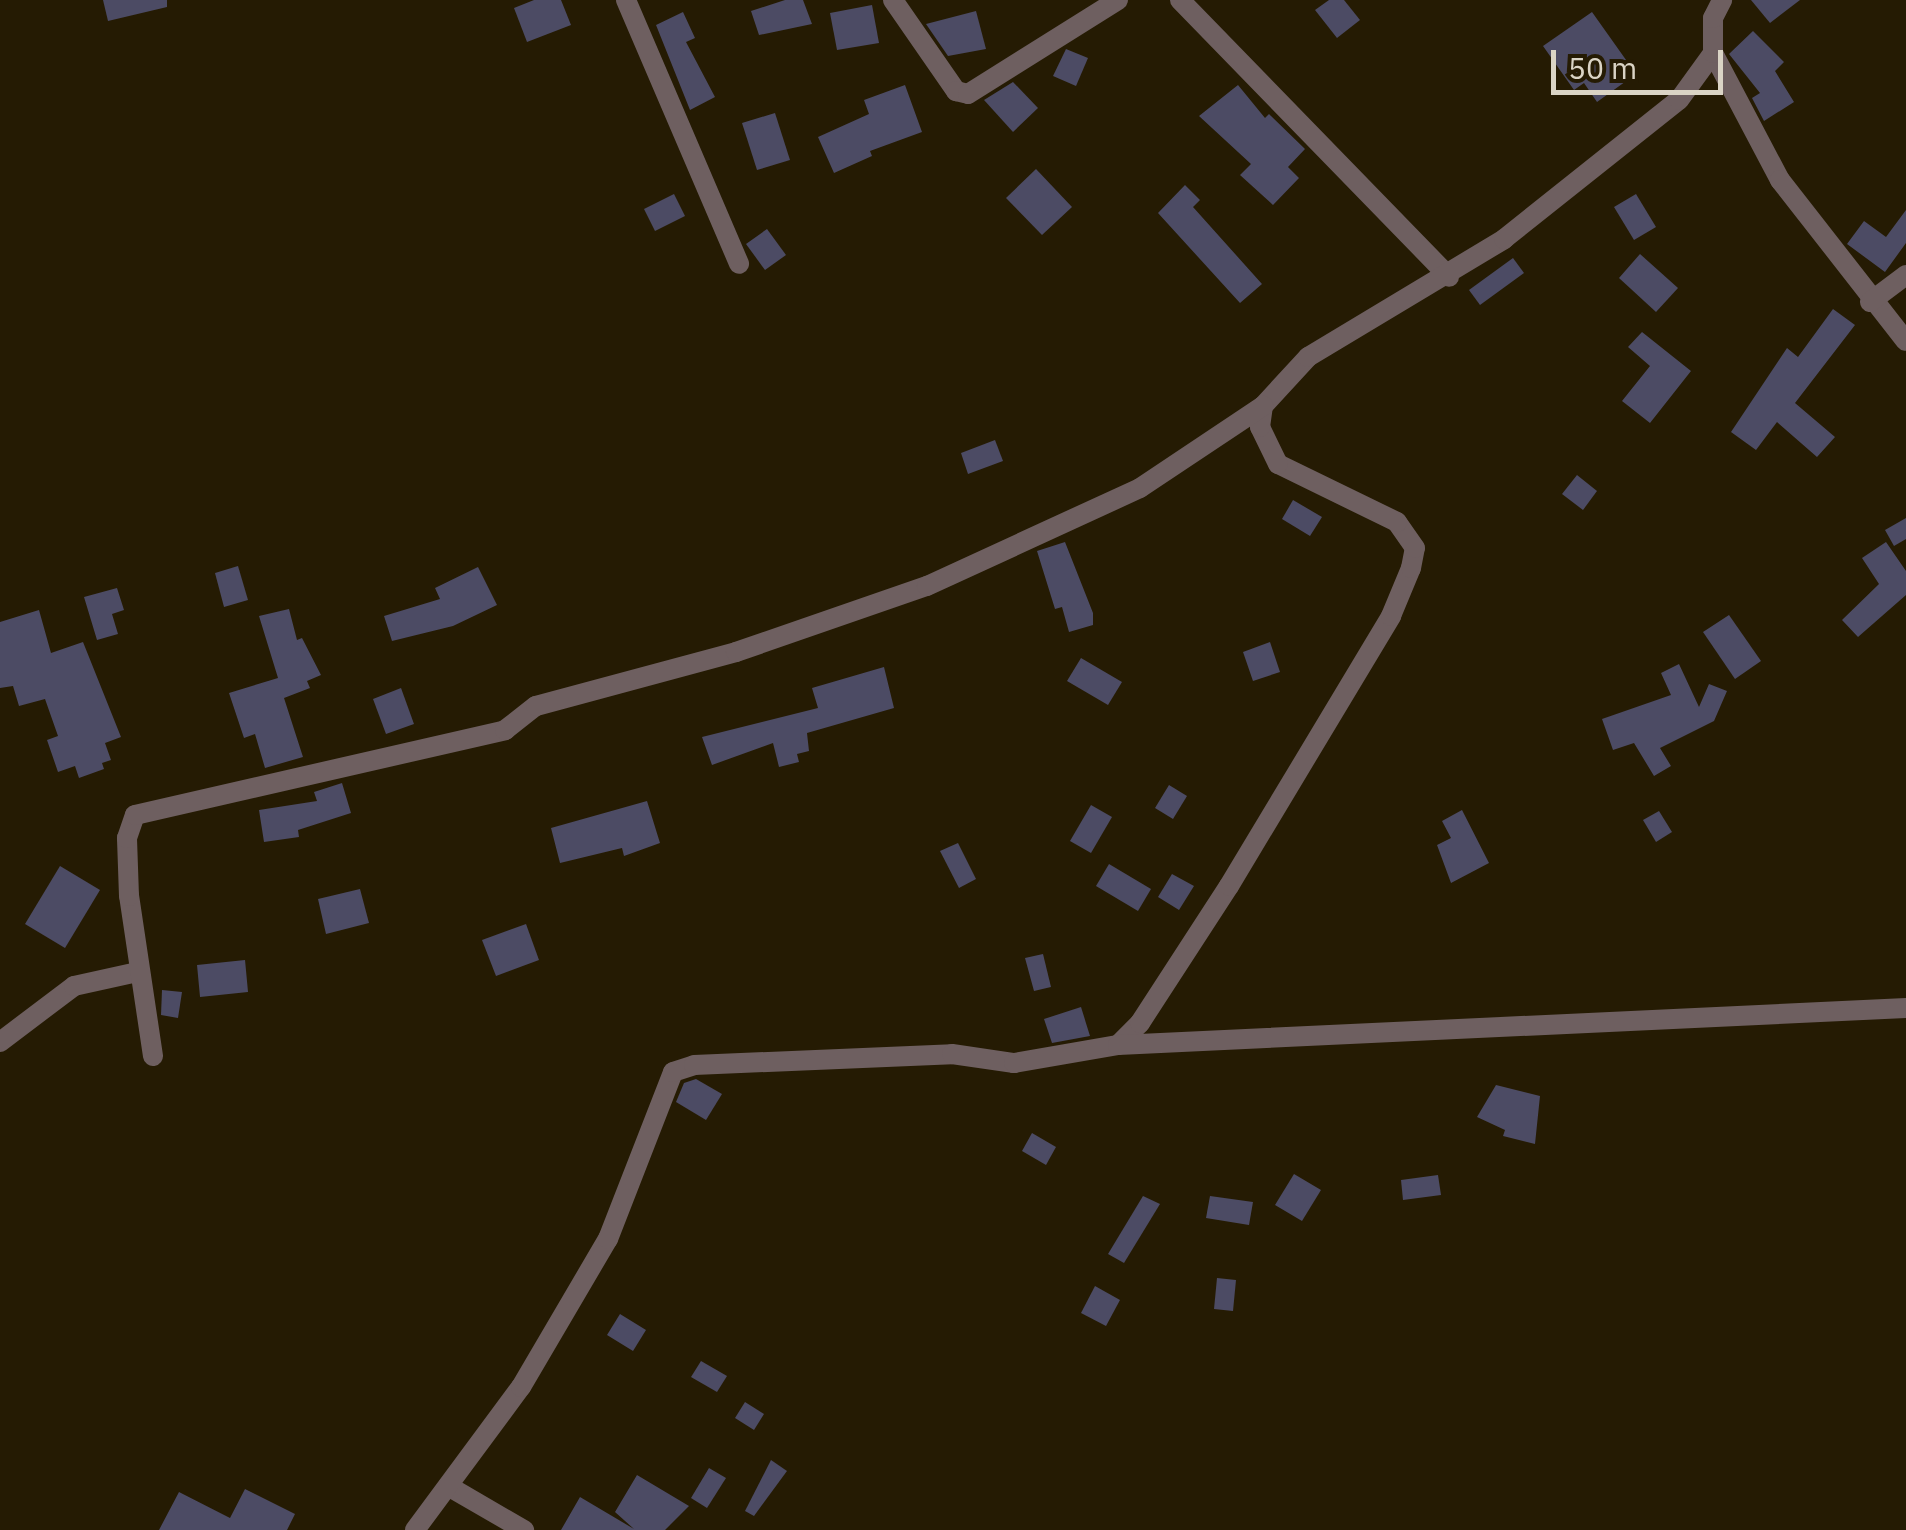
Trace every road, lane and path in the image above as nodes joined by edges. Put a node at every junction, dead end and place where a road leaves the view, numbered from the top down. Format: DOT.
graph roads {
  1 [pos="626,0"];
  2 [pos="893,0"];
  3 [pos="1118,0"];
  4 [pos="1180,0"];
  5 [pos="1722,0"];
  6 [pos="1713,53"];
  7 [pos="740,264"];
  8 [pos="1906,274"];
  9 [pos="1449,277"];
  10 [pos="1870,302"];
  11 [pos="1906,341"];
  12 [pos="1263,406"];
  13 [pos="137,972"];
  14 [pos="1906,1008"];
  15 [pos="0,1042"];
  16 [pos="1118,1045"];
  17 [pos="152,1056"];
  18 [pos="448,1486"];
  19 [pos="415,1530"];
  20 [pos="524,1530"];
  1 -- 7 [label="street"];
  2 -- 3 [label="street"];
  4 -- 9 [label="street"];
  5 -- 6 [label="street"];
  6 -- 9 [label="street"];
  6 -- 10 [label="street"];
  8 -- 10 [label="street"];
  9 -- 12 [label="street"];
  10 -- 11 [label="street"];
  12 -- 13 [label="street"];
  12 -- 16 [label="street"];
  13 -- 15 [label="street"];
  13 -- 17 [label="street"];
  14 -- 16 [label="street"];
  16 -- 18 [label="street"];
  18 -- 19 [label="street"];
  18 -- 20 [label="street"];
}
